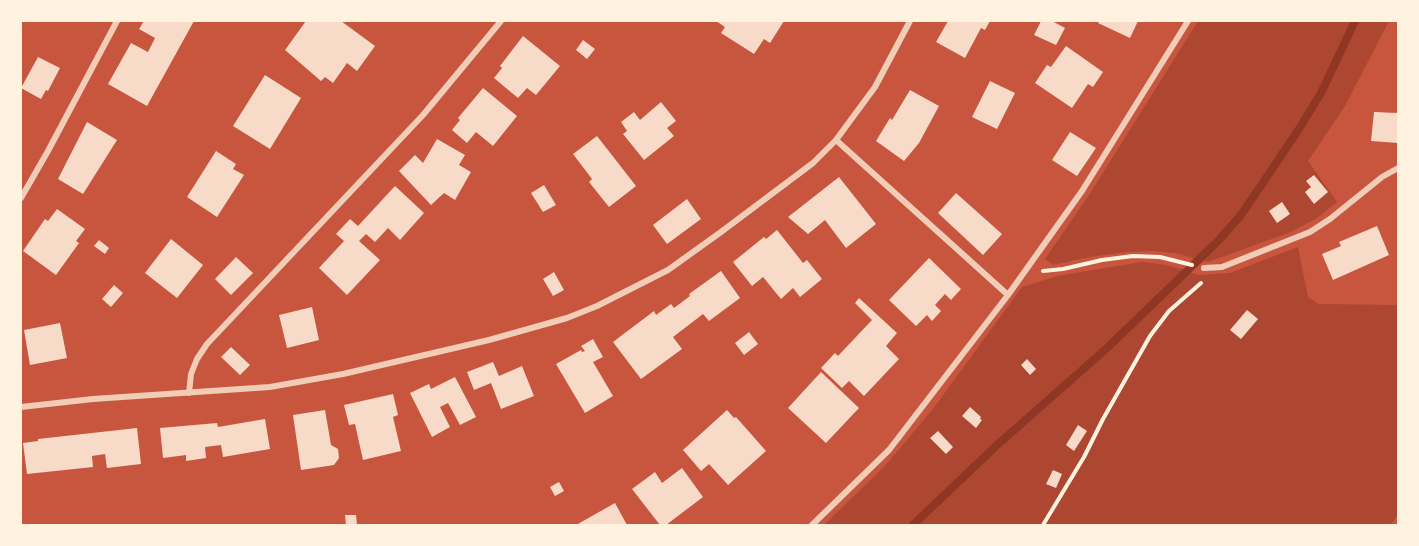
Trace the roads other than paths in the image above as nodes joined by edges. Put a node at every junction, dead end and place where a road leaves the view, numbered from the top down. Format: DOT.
graph roads {
  1 [pos="117,21"];
  2 [pos="501,21"];
  3 [pos="910,21"];
  4 [pos="1188,21"];
  5 [pos="836,140"];
  6 [pos="1398,168"];
  7 [pos="21,198"];
  8 [pos="1204,268"];
  9 [pos="1008,294"];
  10 [pos="189,393"];
  11 [pos="21,407"];
  12 [pos="812,525"];
  1 -- 7 [label="street"];
  2 -- 10 [label="street"];
  3 -- 5 [label="street"];
  4 -- 9 [label="street"];
  5 -- 9 [label="street"];
  5 -- 10 [label="street"];
  6 -- 8 [label="street"];
  9 -- 12 [label="street"];
  10 -- 11 [label="street"];
}
